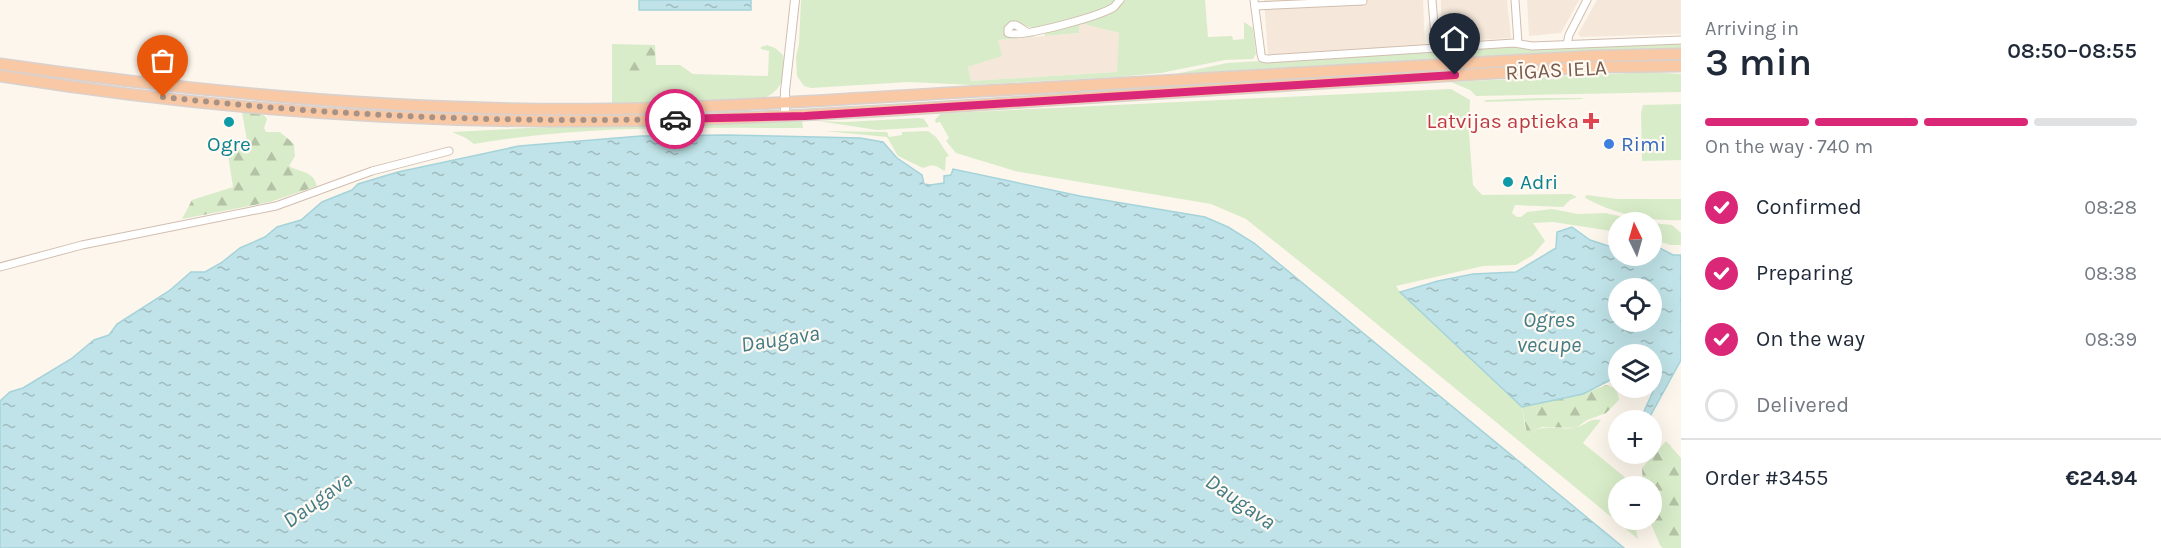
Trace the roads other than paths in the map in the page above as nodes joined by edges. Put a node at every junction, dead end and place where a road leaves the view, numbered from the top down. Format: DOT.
graph roads {
  1 [pos="795,0"];
  2 [pos="1120,0"];
  3 [pos="1432,0"];
  4 [pos="1515,0"];
  5 [pos="1587,0"];
  6 [pos="1363,1"];
  7 [pos="1255,3"];
  8 [pos="1028,32"];
  9 [pos="1681,40"];
  10 [pos="1518,43"];
  11 [pos="1567,44"];
  12 [pos="1436,48"];
  13 [pos="1681,54"];
  14 [pos="0,64"];
  15 [pos="1681,66"];
  16 [pos="0,76"];
  17 [pos="785,103"];
  18 [pos="785,116"];
  19 [pos="449,151"];
  20 [pos="0,267"];
  1 -- 17 [label="street"];
  2 -- 8 [label="street"];
  3 -- 12 [label="street"];
  4 -- 10 [label="street"];
  5 -- 11 [label="street"];
  6 -- 7 [label="street"];
  7 -- 12 [label="street, RĪGAS IELA"];
  9 -- 11 [label="street, RĪGAS IELA"];
  10 -- 11 [label="street, RĪGAS IELA"];
  10 -- 12 [label="street, RĪGAS IELA"];
  13 -- 17 [label="highway, RĪGAS IELA"];
  14 -- 17 [label="highway, RĪGAS IELA"];
  15 -- 18 [label="highway, RĪGAS IELA"];
  16 -- 18 [label="highway, RĪGAS IELA"];
  17 -- 18 [label="street"];
  19 -- 20 [label="street"];
}
